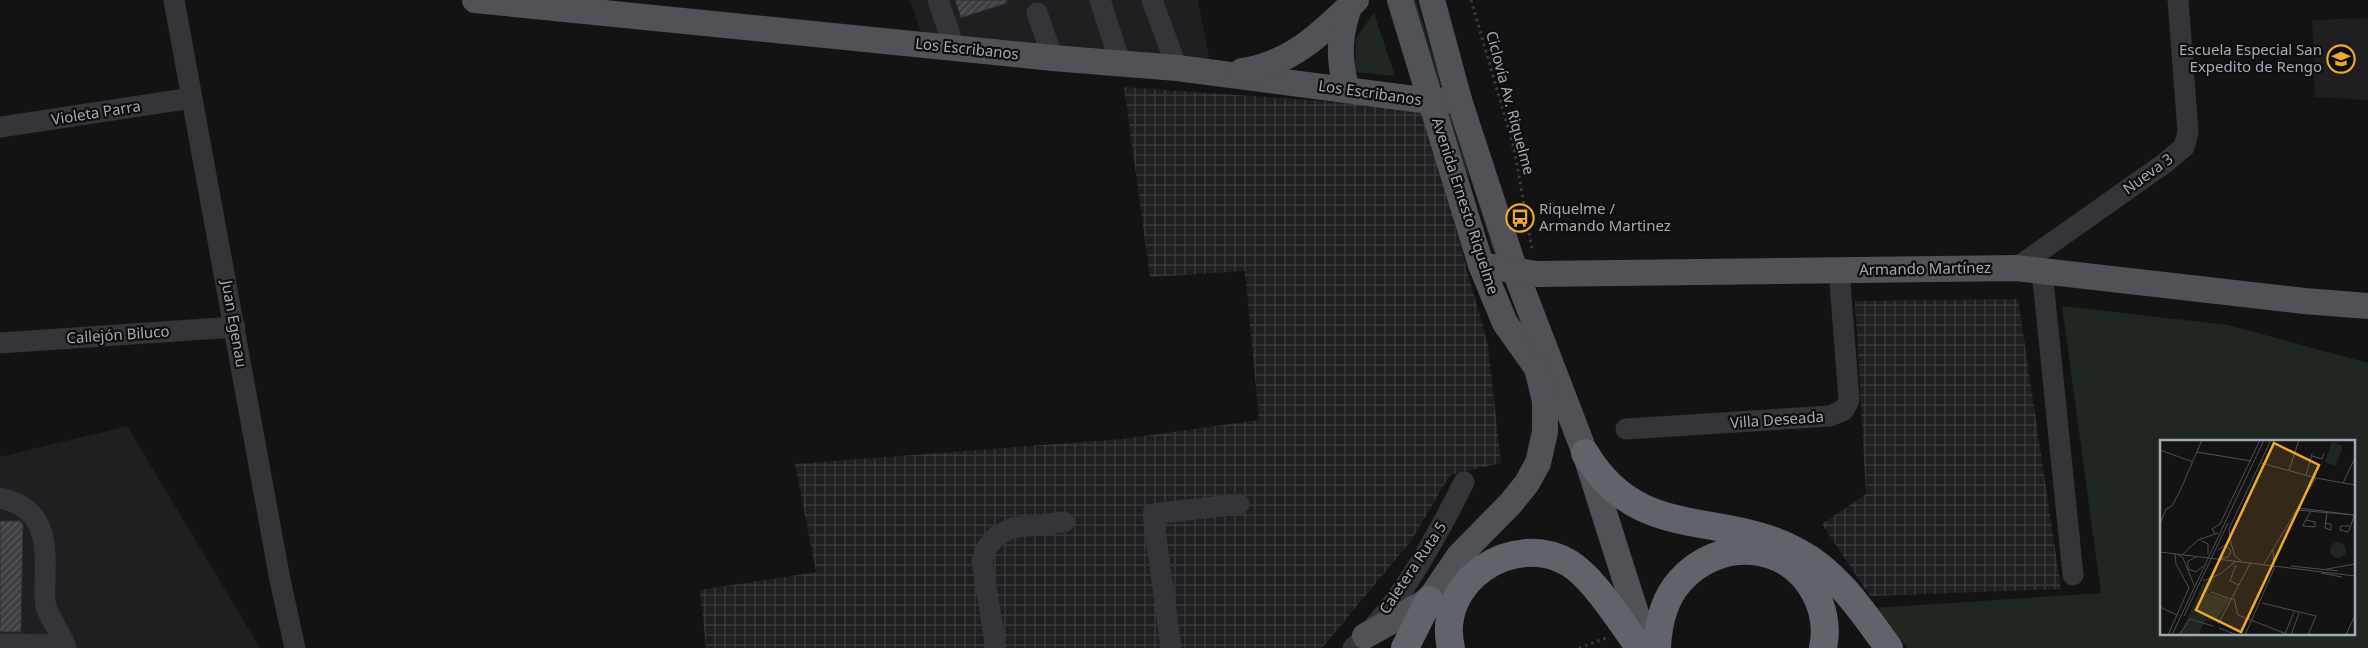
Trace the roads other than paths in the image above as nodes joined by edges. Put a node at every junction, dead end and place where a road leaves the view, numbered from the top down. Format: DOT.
graph roads {
  1 [pos="174,0"];
  2 [pos="475,0"];
  3 [pos="938,0"];
  4 [pos="1100,0"];
  5 [pos="1152,0"];
  6 [pos="1400,0"];
  7 [pos="1432,0"];
  8 [pos="2178,0"];
  9 [pos="1352,3"];
  10 [pos="633,9"];
  11 [pos="1037,13"];
  12 [pos="954,47"];
  13 [pos="1053,58"];
  14 [pos="1120,62"];
  15 [pos="1177,68"];
  16 [pos="1224,74"];
  17 [pos="1347,89"];
  18 [pos="192,98"];
  19 [pos="1459,100"];
  20 [pos="1430,101"];
  21 [pos="0,127"];
  22 [pos="1481,265"];
  23 [pos="2016,268"];
  24 [pos="1839,270"];
  25 [pos="2042,270"];
  26 [pos="1525,273"];
  27 [pos="2368,306"];
  28 [pos="235,327"];
  29 [pos="0,343"];
  30 [pos="1538,368"];
  31 [pos="1626,429"];
  32 [pos="1585,453"];
  33 [pos="1464,482"];
  34 [pos="0,498"];
  35 [pos="1239,504"];
  36 [pos="1064,522"];
  37 [pos="2072,575"];
  38 [pos="1429,600"];
  39 [pos="1359,642"];
  40 [pos="1638,642"];
  41 [pos="0,644"];
  42 [pos="66,646"];
  43 [pos="295,648"];
  44 [pos="996,648"];
  45 [pos="1171,648"];
  46 [pos="1406,648"];
  47 [pos="1451,648"];
  48 [pos="1657,648"];
  49 [pos="1823,648"];
  50 [pos="1889,648"];
  1 -- 18 [label="street, Juan Egenau"];
  2 -- 10 [label="main road, Los Escribanos"];
  3 -- 12 [label="street"];
  4 -- 14 [label="street"];
  5 -- 15 [label="street"];
  6 -- 20 [label="main road, Avenida Ernesto Riquelme"];
  7 -- 19 [label="main road, Avenida Ernesto Riquelme"];
  8 -- 23 [label="street, Nueva 3"];
  9 -- 16 [label="main road"];
  9 -- 17 [label="main road"];
  10 -- 12 [label="main road, Los Escribanos"];
  11 -- 13 [label="street"];
  12 -- 13 [label="main road, Los Escribanos"];
  13 -- 14 [label="main road, Los Escribanos"];
  14 -- 15 [label="main road, Los Escribanos"];
  15 -- 16 [label="main road, Los Escribanos"];
  16 -- 17 [label="main road, Los Escribanos"];
  17 -- 20 [label="main road, Los Escribanos"];
  18 -- 21 [label="street, Violeta Parra"];
  18 -- 28 [label="street, Juan Egenau"];
  19 -- 20 [label="main road, Los Escribanos"];
  19 -- 26 [label="main road, Avenida Ernesto Riquelme"];
  20 -- 22 [label="main road, Avenida Ernesto Riquelme"];
  22 -- 26 [label="main road, Armando Martínez"];
  22 -- 30 [label="main road, Avenida Ernesto Riquelme"];
  23 -- 24 [label="main road, Armando Martínez"];
  23 -- 25 [label="main road, Armando Martínez"];
  24 -- 26 [label="main road, Armando Martínez"];
  24 -- 31 [label="street, Villa Deseada"];
  25 -- 27 [label="main road, Armando Martínez"];
  25 -- 37 [label="street"];
  26 -- 32 [label="main road, Avenida Ernesto Riquelme"];
  28 -- 29 [label="street, Callejón Biluco"];
  28 -- 43 [label="street, Juan Egenau"];
  30 -- 32 [label="main road, Avenida Ernesto Riquelme"];
  30 -- 38 [label="main road"];
  32 -- 40 [label="main road, Avenida Ernesto Riquelme"];
  32 -- 50 [label="highway"];
  33 -- 39 [label="street, Caletera Ruta 5"];
  34 -- 42 [label="street"];
  35 -- 45 [label="street"];
  36 -- 44 [label="street"];
  38 -- 39 [label="main road"];
  38 -- 46 [label="highway"];
  40 -- 47 [label="highway"];
  41 -- 42 [label="street"];
  48 -- 49 [label="highway"];
}
